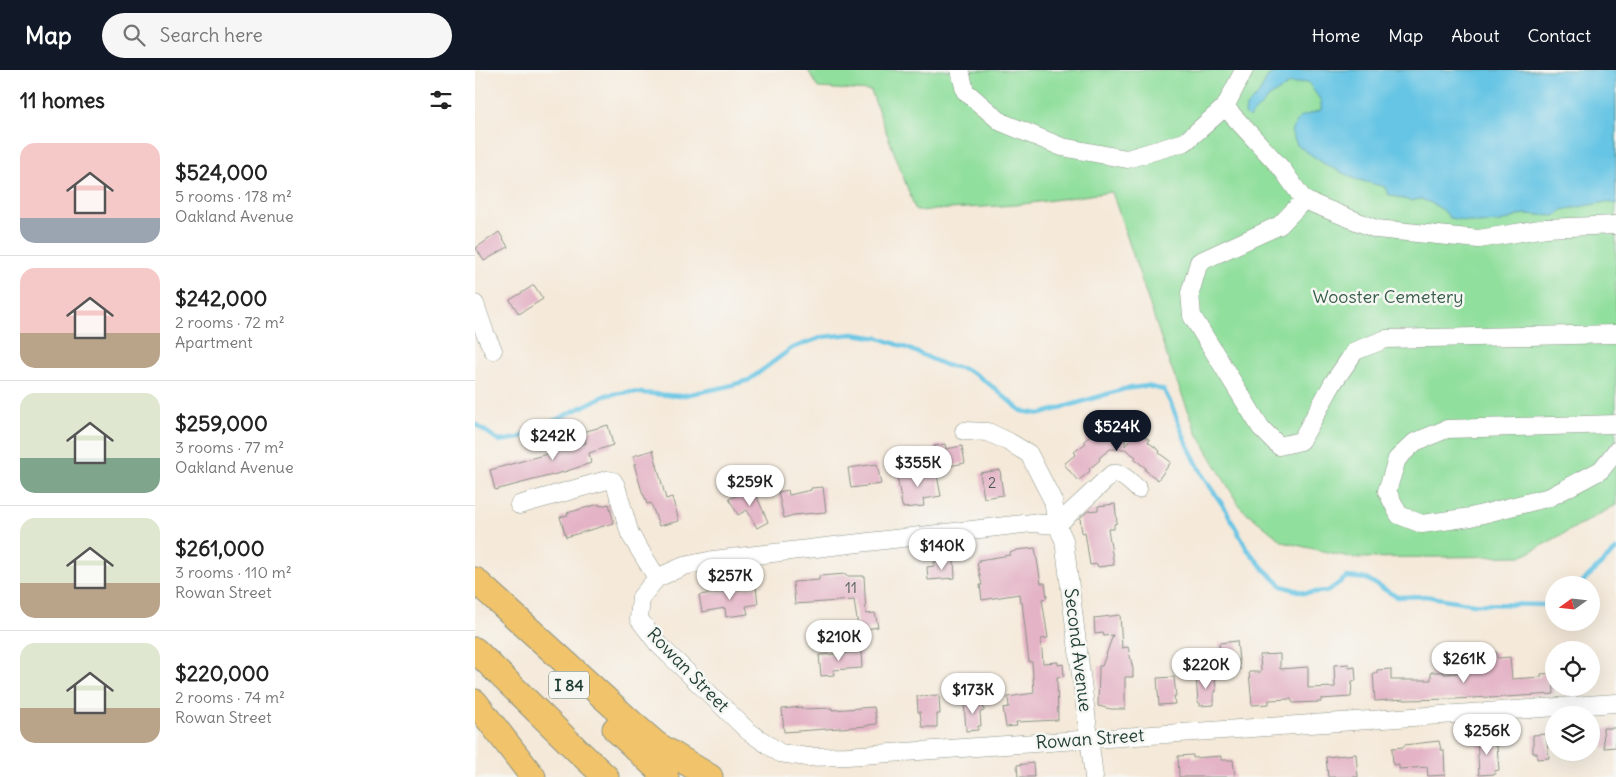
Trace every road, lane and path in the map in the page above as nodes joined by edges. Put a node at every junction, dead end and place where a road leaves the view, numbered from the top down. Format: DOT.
graph roads {
  1 [pos="960,70"];
  2 [pos="1244,70"];
  3 [pos="1225,107"];
  4 [pos="1304,200"];
  5 [pos="1616,225"];
  6 [pos="475,304"];
  7 [pos="1616,334"];
  8 [pos="493,350"];
  9 [pos="1616,424"];
  10 [pos="964,431"];
  11 [pos="1616,451"];
  12 [pos="1138,489"];
  13 [pos="519,505"];
  14 [pos="1057,525"];
  15 [pos="657,578"];
  16 [pos="475,580"];
  17 [pos="475,590"];
  18 [pos="475,650"];
  19 [pos="475,702"];
  20 [pos="1616,703"];
  21 [pos="1090,739"];
  22 [pos="533,777"];
  23 [pos="606,777"];
  24 [pos="666,777"];
  25 [pos="710,777"];
  26 [pos="1094,777"];
  1 -- 3 [label="street"];
  2 -- 3 [label="street"];
  3 -- 4 [label="street"];
  4 -- 5 [label="street"];
  4 -- 7 [label="street"];
  6 -- 8 [label="street"];
  9 -- 11 [label="street"];
  10 -- 14 [label="street, Second Avenue"];
  12 -- 14 [label="street"];
  13 -- 15 [label="street"];
  14 -- 15 [label="street"];
  14 -- 21 [label="street, Second Avenue"];
  15 -- 21 [label="street, Rowan Street"];
  16 -- 25 [label="highway"];
  17 -- 24 [label="highway, I 84"];
  18 -- 23 [label="highway, I 84"];
  19 -- 22 [label="highway"];
  20 -- 21 [label="street, Rowan Street"];
  21 -- 26 [label="street, Second Avenue"];
}
